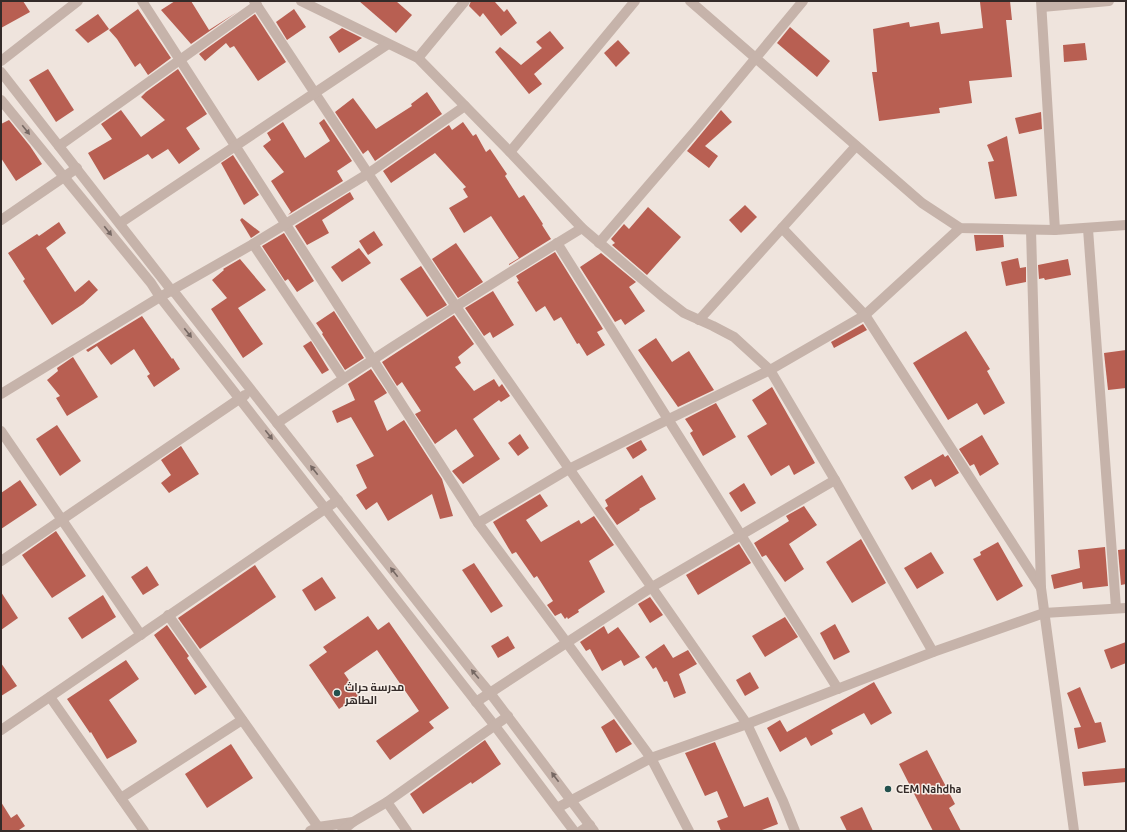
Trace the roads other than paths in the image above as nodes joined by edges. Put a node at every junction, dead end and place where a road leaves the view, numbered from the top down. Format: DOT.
graph roads {
  1 [pos="142,1"];
  2 [pos="301,1"];
  3 [pos="465,1"];
  4 [pos="635,1"];
  5 [pos="690,1"];
  6 [pos="803,1"];
  7 [pos="1109,1"];
  8 [pos="72,3"];
  9 [pos="256,3"];
  10 [pos="1041,4"];
  11 [pos="388,44"];
  12 [pos="418,58"];
  13 [pos="755,58"];
  14 [pos="1,61"];
  15 [pos="180,61"];
  16 [pos="1,72"];
  17 [pos="316,93"];
  18 [pos="1,100"];
  19 [pos="465,106"];
  20 [pos="235,145"];
  21 [pos="59,146"];
  22 [pos="856,146"];
  23 [pos="510,152"];
  24 [pos="77,168"];
  25 [pos="369,173"];
  26 [pos="64,177"];
  27 [pos="1,220"];
  28 [pos="120,223"];
  29 [pos="285,224"];
  30 [pos="1126,225"];
  31 [pos="582,228"];
  32 [pos="782,228"];
  33 [pos="960,228"];
  34 [pos="1088,228"];
  35 [pos="1031,230"];
  36 [pos="1055,230"];
  37 [pos="557,243"];
  38 [pos="599,243"];
  39 [pos="253,244"];
  40 [pos="172,291"];
  41 [pos="160,297"];
  42 [pos="455,305"];
  43 [pos="865,315"];
  44 [pos="699,320"];
  45 [pos="372,359"];
  46 [pos="770,370"];
  47 [pos="343,378"];
  48 [pos="252,390"];
  49 [pos="1,394"];
  50 [pos="240,398"];
  51 [pos="667,420"];
  52 [pos="277,423"];
  53 [pos="1,431"];
  54 [pos="569,470"];
  55 [pos="835,480"];
  56 [pos="338,500"];
  57 [pos="325,509"];
  58 [pos="62,520"];
  59 [pos="478,523"];
  60 [pos="741,534"];
  61 [pos="1,561"];
  62 [pos="652,587"];
  63 [pos="1041,588"];
  64 [pos="1121,608"];
  65 [pos="1044,613"];
  66 [pos="168,616"];
  67 [pos="141,635"];
  68 [pos="567,643"];
  69 [pos="933,652"];
  70 [pos="838,689"];
  71 [pos="490,693"];
  72 [pos="50,697"];
  73 [pos="476,702"];
  74 [pos="508,716"];
  75 [pos="242,720"];
  76 [pos="747,724"];
  77 [pos="495,726"];
  78 [pos="1,730"];
  79 [pos="650,758"];
  80 [pos="121,798"];
  81 [pos="572,800"];
  82 [pos="387,802"];
  83 [pos="556,808"];
  84 [pos="353,822"];
  85 [pos="592,828"];
  86 [pos="316,830"];
  87 [pos="144,831"];
  88 [pos="342,831"];
  89 [pos="407,831"];
  90 [pos="574,831"];
  91 [pos="581,831"];
  92 [pos="689,831"];
  93 [pos="795,831"];
  94 [pos="1074,831"];
  1 -- 15 [label="street"];
  2 -- 11 [label="street"];
  3 -- 12 [label="street"];
  4 -- 23 [label="street"];
  5 -- 13 [label="street"];
  6 -- 13 [label="street"];
  7 -- 10 [label="street"];
  8 -- 14 [label="street"];
  9 -- 15 [label="street"];
  9 -- 17 [label="street"];
  10 -- 36 [label="street"];
  11 -- 12 [label="street"];
  11 -- 17 [label="street"];
  12 -- 19 [label="street"];
  13 -- 22 [label="street"];
  13 -- 38 [label="street"];
  15 -- 20 [label="street"];
  15 -- 21 [label="street"];
  16 -- 21 [label="street"];
  17 -- 20 [label="street"];
  17 -- 25 [label="street"];
  18 -- 26 [label="street, one-way"];
  19 -- 23 [label="street"];
  19 -- 25 [label="street"];
  20 -- 28 [label="street"];
  20 -- 29 [label="street"];
  21 -- 24 [label="street"];
  22 -- 32 [label="street"];
  22 -- 33 [label="street"];
  23 -- 31 [label="street"];
  24 -- 26 [label="street"];
  24 -- 28 [label="street"];
  25 -- 29 [label="street"];
  25 -- 42 [label="street"];
  26 -- 27 [label="street"];
  26 -- 41 [label="street, one-way"];
  28 -- 40 [label="street"];
  29 -- 39 [label="street"];
  29 -- 45 [label="street"];
  30 -- 34 [label="street"];
  31 -- 37 [label="street"];
  31 -- 38 [label="street"];
  32 -- 43 [label="street"];
  32 -- 44 [label="street"];
  33 -- 35 [label="street"];
  33 -- 43 [label="street"];
  34 -- 36 [label="street"];
  34 -- 64 [label="street"];
  35 -- 36 [label="street"];
  35 -- 63 [label="street"];
  37 -- 42 [label="street"];
  37 -- 51 [label="street"];
  38 -- 44 [label="street"];
  39 -- 40 [label="street"];
  39 -- 47 [label="street"];
  40 -- 41 [label="street"];
  40 -- 48 [label="street"];
  41 -- 49 [label="street"];
  41 -- 50 [label="street, one-way"];
  42 -- 45 [label="street"];
  42 -- 54 [label="street"];
  43 -- 46 [label="street"];
  43 -- 63 [label="street"];
  44 -- 46 [label="street"];
  45 -- 47 [label="street"];
  45 -- 59 [label="street"];
  46 -- 51 [label="street"];
  46 -- 55 [label="street"];
  47 -- 52 [label="street"];
  48 -- 50 [label="street"];
  48 -- 52 [label="street"];
  50 -- 57 [label="street, one-way"];
  50 -- 58 [label="street"];
  51 -- 54 [label="street"];
  51 -- 60 [label="street"];
  56 -- 52 [label="street, one-way"];
  53 -- 58 [label="street"];
  54 -- 59 [label="street"];
  54 -- 62 [label="street"];
  55 -- 60 [label="street"];
  55 -- 69 [label="street"];
  56 -- 57 [label="street"];
  71 -- 56 [label="street, one-way"];
  57 -- 66 [label="street"];
  57 -- 73 [label="street"];
  58 -- 61 [label="street"];
  58 -- 67 [label="street"];
  59 -- 68 [label="street"];
  60 -- 62 [label="street"];
  60 -- 70 [label="street"];
  62 -- 68 [label="street"];
  62 -- 76 [label="street"];
  63 -- 65 [label="street"];
  64 -- 65 [label="street"];
  65 -- 69 [label="street"];
  65 -- 94 [label="street"];
  66 -- 67 [label="street"];
  66 -- 75 [label="street"];
  67 -- 72 [label="street"];
  68 -- 71 [label="street"];
  68 -- 79 [label="street"];
  69 -- 70 [label="street"];
  70 -- 76 [label="street"];
  71 -- 73 [label="street"];
  71 -- 74 [label="street"];
  72 -- 78 [label="street"];
  72 -- 80 [label="street"];
  73 -- 77 [label="street"];
  74 -- 77 [label="street"];
  81 -- 74 [label="street, one-way"];
  75 -- 80 [label="street"];
  75 -- 86 [label="street"];
  76 -- 79 [label="street"];
  76 -- 93 [label="street"];
  77 -- 82 [label="street"];
  77 -- 83 [label="street"];
  79 -- 81 [label="street"];
  79 -- 92 [label="street"];
  80 -- 87 [label="street"];
  81 -- 83 [label="street"];
  81 -- 85 [label="street"];
  82 -- 84 [label="street"];
  82 -- 89 [label="street"];
  83 -- 90 [label="street"];
  84 -- 86 [label="street"];
  84 -- 88 [label="street"];
  85 -- 91 [label="street"];
}
